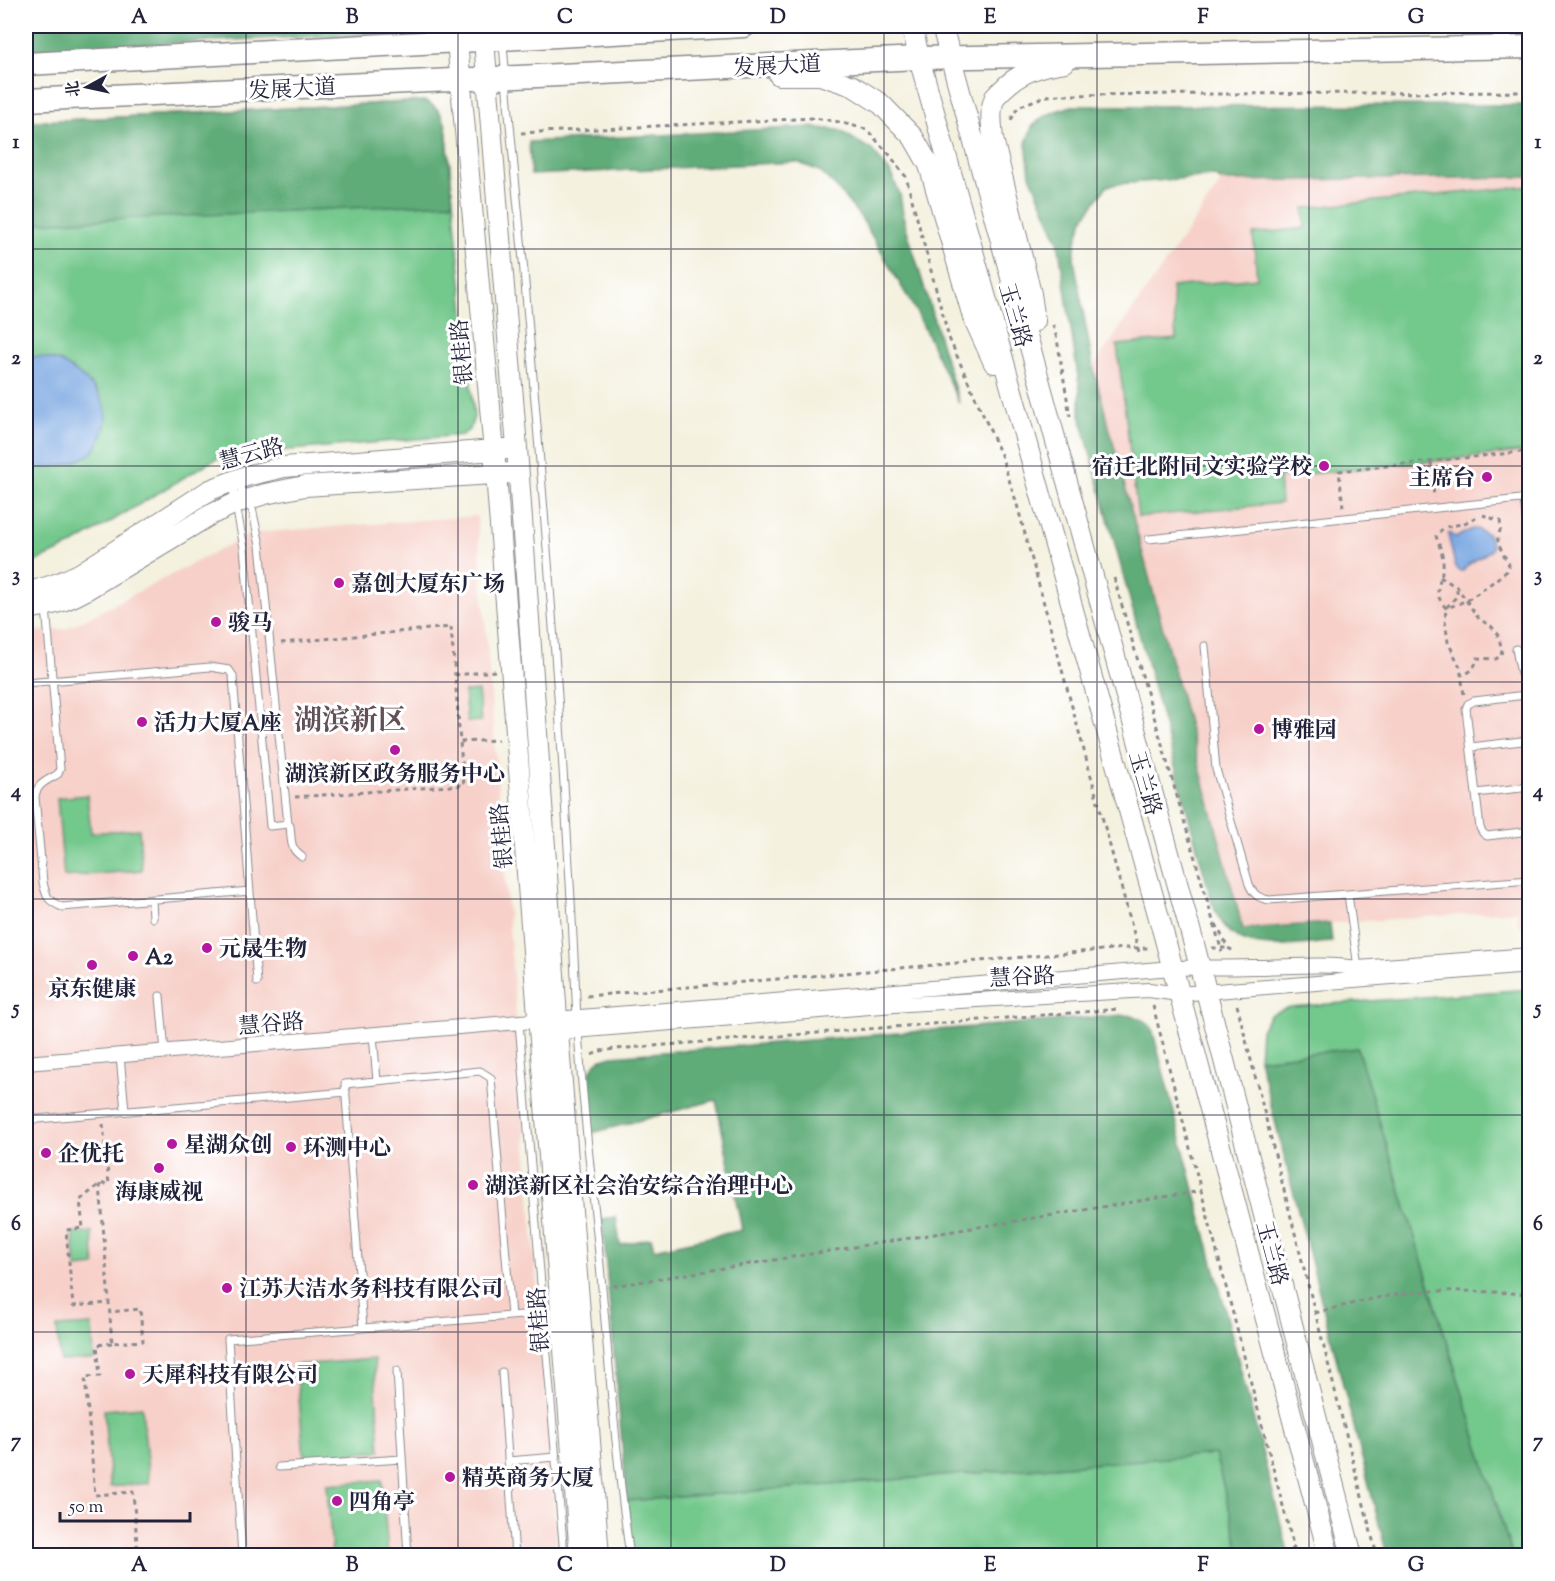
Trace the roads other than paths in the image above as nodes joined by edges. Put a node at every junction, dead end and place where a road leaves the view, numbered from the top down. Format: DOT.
graph roads {
  1 [pos="651,26"];
  2 [pos="744,26"];
  3 [pos="912,26"];
  4 [pos="942,26"];
  5 [pos="597,33"];
  6 [pos="493,39"];
  7 [pos="457,41"];
  8 [pos="1530,47"];
  9 [pos="1134,55"];
  10 [pos="920,58"];
  11 [pos="952,58"];
  12 [pos="26,64"];
  13 [pos="602,73"];
  14 [pos="496,78"];
  15 [pos="460,80"];
  16 [pos="26,100"];
  17 [pos="1049,412"];
  18 [pos="1020,421"];
  19 [pos="518,448"];
  20 [pos="494,450"];
  21 [pos="519,473"];
  22 [pos="496,474"];
  23 [pos="232,482"];
  24 [pos="1527,498"];
  25 [pos="243,501"];
  26 [pos="1149,540"];
  27 [pos="1530,552"];
  28 [pos="26,592"];
  29 [pos="46,607"];
  30 [pos="26,609"];
  31 [pos="1205,646"];
  32 [pos="1516,649"];
  33 [pos="53,681"];
  34 [pos="26,683"];
  35 [pos="1530,686"];
  36 [pos="1526,695"];
  37 [pos="1530,732"];
  38 [pos="1530,740"];
  39 [pos="1471,747"];
  40 [pos="1530,787"];
  41 [pos="1476,793"];
  42 [pos="288,824"];
  43 [pos="1530,831"];
  44 [pos="302,857"];
  45 [pos="1530,880"];
  46 [pos="250,891"];
  47 [pos="1348,894"];
  48 [pos="152,900"];
  49 [pos="153,918"];
  50 [pos="1530,955"];
  51 [pos="1198,957"];
  52 [pos="1530,966"];
  53 [pos="1172,968"];
  54 [pos="1358,968"];
  55 [pos="257,982"];
  56 [pos="1207,992"];
  57 [pos="160,996"];
  58 [pos="1181,1000"];
  59 [pos="519,1023"];
  60 [pos="577,1025"];
  61 [pos="549,1027"];
  62 [pos="373,1035"];
  63 [pos="165,1052"];
  64 [pos="120,1056"];
  65 [pos="26,1064"];
  66 [pos="377,1081"];
  67 [pos="346,1092"];
  68 [pos="125,1111"];
  69 [pos="26,1119"];
  70 [pos="553,1312"];
  71 [pos="512,1316"];
  72 [pos="363,1328"];
  73 [pos="398,1371"];
  74 [pos="502,1372"];
  75 [pos="556,1457"];
  76 [pos="402,1459"];
  77 [pos="508,1461"];
  78 [pos="279,1467"];
  79 [pos="242,1556"];
  80 [pos="408,1556"];
  81 [pos="515,1556"];
  82 [pos="564,1556"];
  83 [pos="580,1556"];
  84 [pos="599,1556"];
  85 [pos="630,1556"];
  86 [pos="1329,1556"];
  87 [pos="1352,1556"];
  1 -- 5 [label="street"];
  2 -- 5 [label="main road, 发展大道"];
  3 -- 10 [label="street, 玉兰路"];
  4 -- 11 [label="street, 玉兰路"];
  5 -- 6 [label="main road, 发展大道"];
  6 -- 7 [label="main road, 发展大道"];
  6 -- 14 [label="street, 银桂路"];
  7 -- 12 [label="main road, 发展大道"];
  7 -- 15 [label="street, 银桂路"];
  8 -- 9 [label="main road, 发展大道"];
  9 -- 11 [label="main road, 发展大道"];
  9 -- 17 [label="street"];
  10 -- 11 [label="main road, 发展大道"];
  10 -- 13 [label="main road, 发展大道"];
  10 -- 18 [label="street, 玉兰路"];
  11 -- 17 [label="street, 玉兰路"];
  13 -- 14 [label="main road, 发展大道"];
  13 -- 18 [label="street"];
  14 -- 15 [label="main road, 发展大道"];
  14 -- 19 [label="street, 银桂路"];
  14 -- 60 [label="lane"];
  15 -- 16 [label="main road, 发展大道"];
  15 -- 20 [label="street, 银桂路"];
  17 -- 51 [label="street, 玉兰路"];
  18 -- 53 [label="street, 玉兰路"];
  19 -- 20 [label="street, 慧云路"];
  19 -- 21 [label="street, 银桂路"];
  20 -- 22 [label="street, 银桂路"];
  20 -- 23 [label="street, 慧云路"];
  21 -- 22 [label="street, 慧云路"];
  21 -- 61 [label="street, 银桂路"];
  22 -- 25 [label="street, 慧云路"];
  22 -- 61 [label="street, 银桂路"];
  23 -- 25 [label="lane"];
  23 -- 25 [label="lane"];
  23 -- 28 [label="street, 慧云路"];
  24 -- 26 [label="lane"];
  24 -- 27 [label="lane"];
  25 -- 29 [label="street, 慧云路"];
  25 -- 42 [label="lane"];
  25 -- 42 [label="lane"];
  29 -- 30 [label="street, 慧云路"];
  29 -- 33 [label="lane"];
  31 -- 47 [label="lane"];
  32 -- 35 [label="lane"];
  33 -- 34 [label="lane"];
  33 -- 46 [label="lane"];
  33 -- 48 [label="lane"];
  35 -- 36 [label="lane"];
  36 -- 37 [label="lane"];
  36 -- 39 [label="lane"];
  38 -- 39 [label="lane"];
  39 -- 41 [label="lane"];
  40 -- 41 [label="lane"];
  41 -- 43 [label="lane"];
  42 -- 44 [label="lane"];
  45 -- 47 [label="lane"];
  46 -- 48 [label="lane"];
  46 -- 55 [label="lane"];
  47 -- 54 [label="lane"];
  48 -- 49 [label="lane"];
  50 -- 54 [label="street, 慧谷路"];
  51 -- 53 [label="street, 慧谷路"];
  51 -- 54 [label="street, 慧谷路"];
  51 -- 56 [label="street, 玉兰路"];
  52 -- 56 [label="street, 慧谷路"];
  53 -- 58 [label="street, 玉兰路"];
  53 -- 60 [label="street, 慧谷路"];
  56 -- 58 [label="street, 慧谷路"];
  56 -- 87 [label="street, 玉兰路"];
  57 -- 63 [label="lane"];
  58 -- 60 [label="street, 慧谷路"];
  58 -- 86 [label="street, 玉兰路"];
  59 -- 61 [label="street, 慧谷路"];
  59 -- 62 [label="street, 慧谷路"];
  59 -- 70 [label="lane"];
  60 -- 61 [label="street, 慧谷路"];
  60 -- 85 [label="lane"];
  61 -- 70 [label="street, 银桂路"];
  61 -- 84 [label="street, 银桂路"];
  62 -- 63 [label="street, 慧谷路"];
  62 -- 66 [label="lane"];
  63 -- 64 [label="street, 慧谷路"];
  64 -- 65 [label="street, 慧谷路"];
  64 -- 68 [label="lane"];
  66 -- 67 [label="lane"];
  66 -- 71 [label="lane"];
  67 -- 68 [label="lane"];
  67 -- 72 [label="lane"];
  68 -- 69 [label="lane"];
  70 -- 71 [label="lane"];
  70 -- 75 [label="lane"];
  70 -- 83 [label="street, 银桂路"];
  71 -- 72 [label="lane"];
  72 -- 79 [label="lane"];
  73 -- 76 [label="lane"];
  74 -- 77 [label="lane"];
  75 -- 77 [label="lane"];
  75 -- 82 [label="lane"];
  76 -- 78 [label="lane"];
  76 -- 80 [label="lane"];
  77 -- 81 [label="lane"];
}
